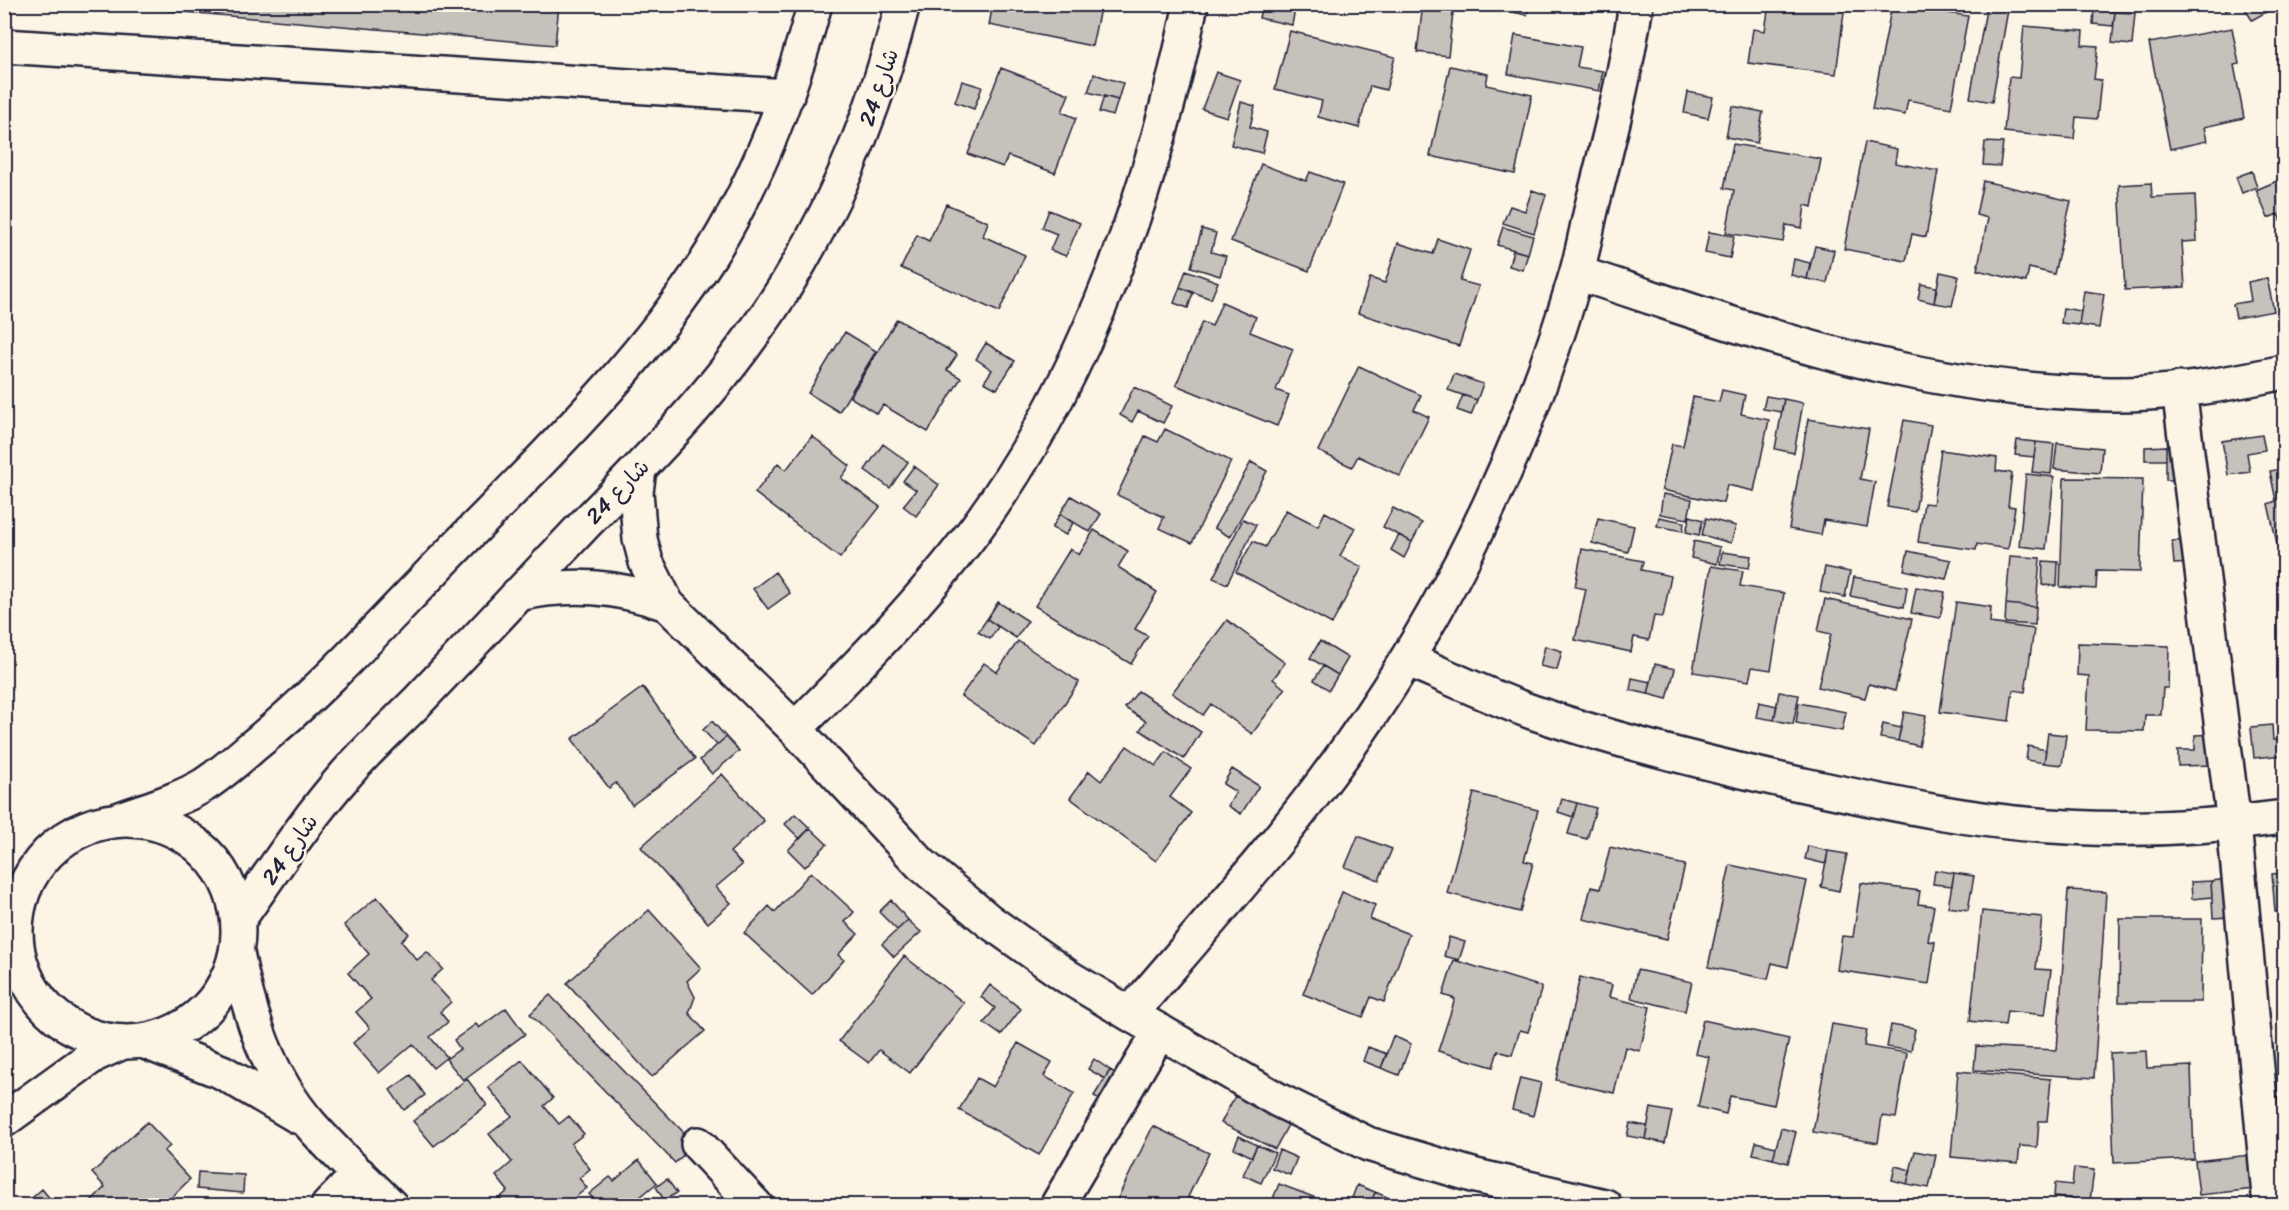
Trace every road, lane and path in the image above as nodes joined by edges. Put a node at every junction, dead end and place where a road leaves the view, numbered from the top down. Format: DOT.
graph roads {
  1 [pos="815,4"];
  2 [pos="903,4"];
  3 [pos="1191,4"];
  4 [pos="1636,4"];
  5 [pos="4,46"];
  6 [pos="787,96"];
  7 [pos="1577,273"];
  8 [pos="2284,372"];
  9 [pos="2179,389"];
  10 [pos="639,469"];
  11 [pos="518,594"];
  12 [pos="667,604"];
  13 [pos="1407,660"];
  14 [pos="795,729"];
  15 [pos="2284,817"];
  16 [pos="117,820"];
  17 [pos="2234,824"];
  18 [pos="14,897"];
  19 [pos="239,920"];
  20 [pos="237,953"];
  21 [pos="12,977"];
  22 [pos="1130,1014"];
  23 [pos="1160,1031"];
  24 [pos="133,1042"];
  25 [pos="4,1120"];
  26 [pos="309,1123"];
  27 [pos="698,1144"];
  28 [pos="359,1174"];
  29 [pos="328,1206"];
  30 [pos="391,1206"];
  31 [pos="756,1206"];
  32 [pos="1057,1206"];
  33 [pos="1605,1206"];
  34 [pos="2270,1206"];
  1 -- 6 [label="street"];
  2 -- 10 [label="street, شارع 24"];
  3 -- 14 [label="street"];
  4 -- 7 [label="street"];
  5 -- 6 [label="street"];
  6 -- 16 [label="street"];
  7 -- 9 [label="street"];
  7 -- 13 [label="street"];
  8 -- 9 [label="street"];
  9 -- 17 [label="street"];
  10 -- 11 [label="street, شارع 24"];
  10 -- 12 [label="street"];
  11 -- 12 [label="street"];
  11 -- 19 [label="street, شارع 24"];
  12 -- 14 [label="street"];
  13 -- 17 [label="street"];
  13 -- 22 [label="street"];
  14 -- 22 [label="street"];
  15 -- 17 [label="street"];
  16 -- 18 [label="street"];
  16 -- 19 [label="street"];
  17 -- 34 [label="street"];
  18 -- 21 [label="street"];
  19 -- 20 [label="street"];
  20 -- 24 [label="street"];
  20 -- 26 [label="street"];
  21 -- 24 [label="street"];
  22 -- 23 [label="street"];
  23 -- 32 [label="street"];
  23 -- 33 [label="street"];
  24 -- 25 [label="street"];
  24 -- 26 [label="street"];
  26 -- 28 [label="street"];
  27 -- 31 [label="street"];
  28 -- 29 [label="street"];
  28 -- 30 [label="street"];
}
